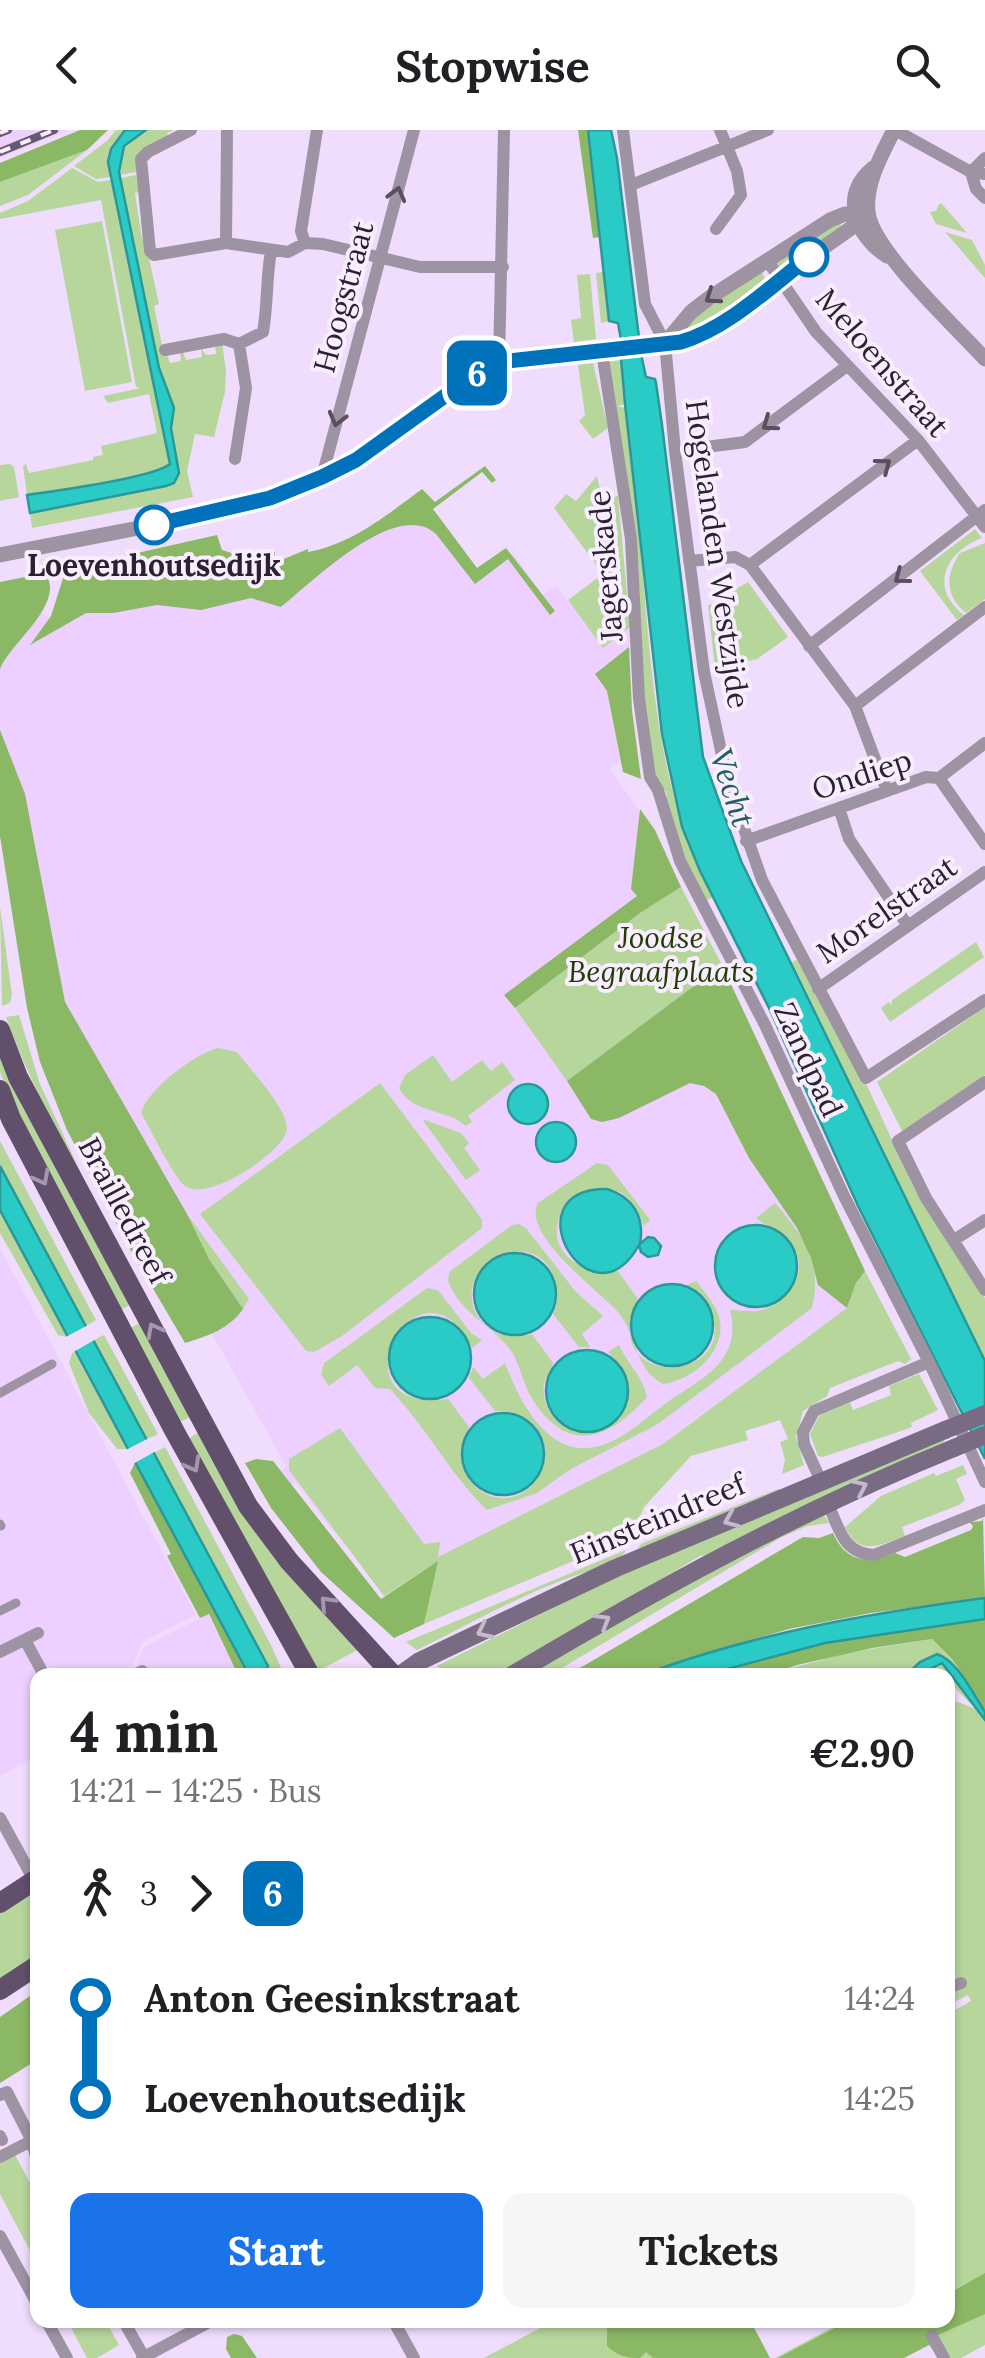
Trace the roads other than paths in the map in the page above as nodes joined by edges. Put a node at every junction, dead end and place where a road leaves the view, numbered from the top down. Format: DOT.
graph roads {
  1 [pos="192,130"];
  2 [pos="227,130"];
  3 [pos="317,130"];
  4 [pos="414,130"];
  5 [pos="504,130"];
  6 [pos="622,130"];
  7 [pos="720,130"];
  8 [pos="768,130"];
  9 [pos="894,130"];
  10 [pos="726,146"];
  11 [pos="985,158"];
  12 [pos="978,173"];
  13 [pos="631,185"];
  14 [pos="985,198"];
  15 [pos="859,218"];
  16 [pos="716,229"];
  17 [pos="226,242"];
  18 [pos="306,244"];
  19 [pos="271,251"];
  20 [pos="380,257"];
  21 [pos="768,260"];
  22 [pos="503,267"];
  23 [pos="778,280"];
  24 [pos="665,342"];
  25 [pos="238,344"];
  26 [pos="165,350"];
  27 [pos="602,352"];
  28 [pos="985,359"];
  29 [pos="499,362"];
  30 [pos="848,366"];
  31 [pos="918,440"];
  32 [pos="675,451"];
  33 [pos="236,459"];
  34 [pos="322,477"];
  35 [pos="982,518"];
  36 [pos="0,555"];
  37 [pos="689,561"];
  38 [pos="750,566"];
  39 [pos="985,607"];
  40 [pos="809,646"];
  41 [pos="856,706"];
  42 [pos="985,743"];
  43 [pos="650,777"];
  44 [pos="939,778"];
  45 [pos="887,791"];
  46 [pos="839,808"];
  47 [pos="746,841"];
  48 [pos="985,844"];
  49 [pos="985,872"];
  50 [pos="908,926"];
  51 [pos="818,990"];
  52 [pos="985,1000"];
  53 [pos="0,1030"];
  54 [pos="985,1082"];
  55 [pos="0,1090"];
  56 [pos="985,1220"];
  57 [pos="954,1240"];
  58 [pos="985,1290"];
  59 [pos="929,1362"];
  60 [pos="52,1364"];
  61 [pos="0,1393"];
  62 [pos="985,1414"];
  63 [pos="202,1418"];
  64 [pos="175,1432"];
  65 [pos="985,1435"];
  66 [pos="820,1481"];
  67 [pos="985,1482"];
  68 [pos="827,1502"];
  69 [pos="985,1510"];
  70 [pos="16,1603"];
  71 [pos="0,1612"];
  72 [pos="0,1652"];
  73 [pos="42,1668"];
  74 [pos="306,1668"];
  75 [pos="391,1668"];
  76 [pos="408,1668"];
  77 [pos="524,1668"];
  78 [pos="0,1818"];
  79 [pos="30,1869"];
  80 [pos="30,1883"];
  81 [pos="0,1904"];
  82 [pos="30,1969"];
  83 [pos="0,1990"];
  84 [pos="0,2095"];
  85 [pos="30,2132"];
  86 [pos="30,2142"];
  87 [pos="0,2157"];
  88 [pos="0,2236"];
  89 [pos="30,2290"];
  90 [pos="50,2328"];
  91 [pos="127,2328"];
  92 [pos="198,2328"];
  93 [pos="397,2328"];
  94 [pos="932,2336"];
  95 [pos="67,2358"];
  96 [pos="143,2358"];
  97 [pos="414,2358"];
  98 [pos="944,2358"];
  1 -- 17 [label="street"];
  2 -- 17 [label="street"];
  3 -- 18 [label="street"];
  20 -- 4 [label="street, Hoogstraat, one-way"];
  5 -- 22 [label="street"];
  6 -- 13 [label="street, Hogelanden Westzijde"];
  7 -- 10 [label="street"];
  8 -- 10 [label="street"];
  9 -- 12 [label="street"];
  9 -- 15 [label="street"];
  10 -- 13 [label="street"];
  10 -- 16 [label="street"];
  11 -- 12 [label="street"];
  12 -- 14 [label="street"];
  13 -- 24 [label="street, Hogelanden Westzijde"];
  15 -- 21 [label="street"];
  15 -- 23 [label="street"];
  15 -- 28 [label="street"];
  17 -- 19 [label="street"];
  18 -- 19 [label="street"];
  18 -- 20 [label="street"];
  19 -- 25 [label="street"];
  20 -- 22 [label="street"];
  20 -- 34 [label="street, Hoogstraat, one-way"];
  21 -- 23 [label="street, Meloenstraat"];
  21 -- 24 [label="street, one-way"];
  22 -- 29 [label="street"];
  23 -- 24 [label="street"];
  23 -- 30 [label="street, Meloenstraat"];
  24 -- 27 [label="street"];
  24 -- 32 [label="street, Hogelanden Westzijde"];
  25 -- 26 [label="street"];
  25 -- 33 [label="street"];
  27 -- 29 [label="street"];
  27 -- 43 [label="street, Jagerskade"];
  29 -- 34 [label="street"];
  30 -- 31 [label="street, Meloenstraat"];
  30 -- 32 [label="street, one-way"];
  31 -- 35 [label="street, Meloenstraat"];
  38 -- 31 [label="street, one-way"];
  32 -- 37 [label="street, Hogelanden Westzijde"];
  34 -- 36 [label="street"];
  35 -- 40 [label="street, one-way"];
  37 -- 38 [label="street"];
  37 -- 47 [label="street, Hogelanden Westzijde"];
  38 -- 40 [label="street"];
  39 -- 41 [label="street"];
  40 -- 41 [label="street"];
  41 -- 45 [label="street"];
  42 -- 44 [label="street, Ondiep"];
  43 -- 59 [label="street, Zandpad"];
  44 -- 45 [label="street, Ondiep"];
  44 -- 48 [label="street"];
  45 -- 46 [label="street, Ondiep"];
  46 -- 47 [label="street, Ondiep"];
  46 -- 50 [label="street"];
  47 -- 51 [label="street, Hogelanden Westzijde"];
  49 -- 50 [label="street, Morelstraat"];
  50 -- 51 [label="street, Morelstraat"];
  51 -- 52 [label="street, Hogelanden Westzijde"];
  63 -- 53 [label="main road, Brailledreef, one-way"];
  54 -- 57 [label="street"];
  55 -- 64 [label="main road, Brailledreef, one-way"];
  56 -- 57 [label="street"];
  57 -- 58 [label="street"];
  59 -- 66 [label="street"];
  59 -- 67 [label="street, Zandpad"];
  60 -- 61 [label="street"];
  62 -- 66 [label="main road, Einsteindreef, bridge"];
  63 -- 64 [label="main road"];
  75 -- 63 [label="main road, Brailledreef, one-way"];
  64 -- 74 [label="main road, Brailledreef, one-way"];
  68 -- 65 [label="main road, Einsteindreef, one-way, bridge"];
  66 -- 76 [label="main road, Einsteindreef, one-way"];
  68 -- 69 [label="street"];
  77 -- 68 [label="main road, Einsteindreef, one-way"];
  70 -- 71 [label="street"];
  72 -- 73 [label="street"];
  78 -- 79 [label="street"];
  80 -- 81 [label="main road"];
  82 -- 83 [label="main road"];
  84 -- 85 [label="street"];
  86 -- 87 [label="street"];
  88 -- 89 [label="street"];
  90 -- 95 [label="street"];
  91 -- 96 [label="street"];
  92 -- 96 [label="street"];
  93 -- 97 [label="street"];
  94 -- 98 [label="street"];
}
